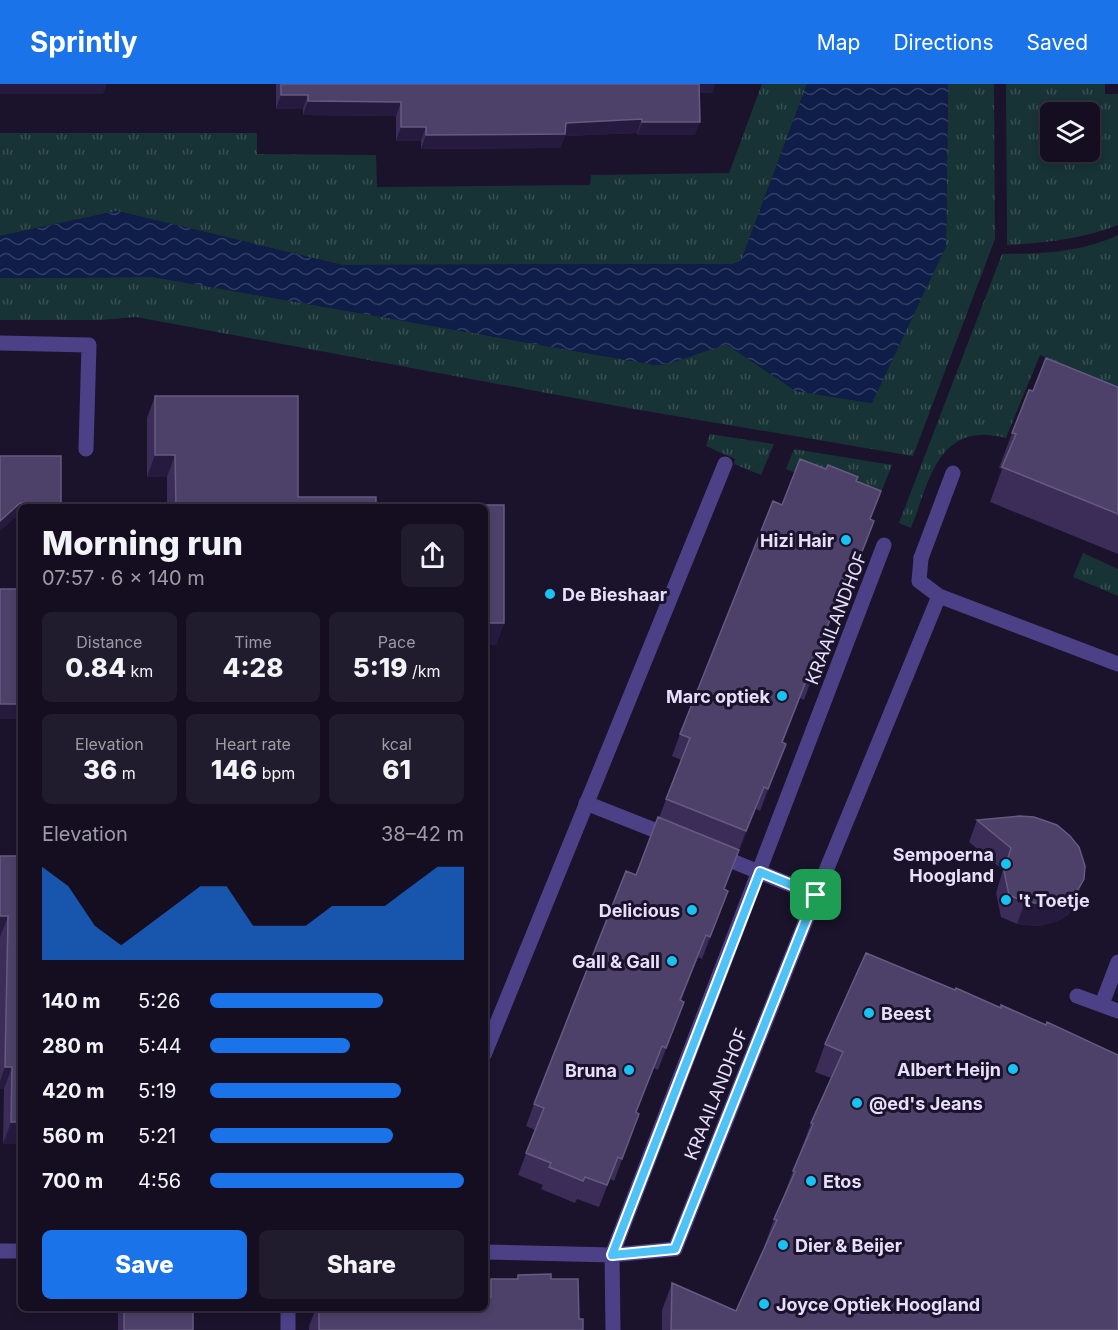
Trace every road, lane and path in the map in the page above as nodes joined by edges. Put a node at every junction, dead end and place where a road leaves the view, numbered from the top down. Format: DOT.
graph roads {
  1 [pos="0,344"];
  2 [pos="86,449"];
  3 [pos="725,464"];
  4 [pos="953,473"];
  5 [pos="884,545"];
  6 [pos="939,596"];
  7 [pos="1118,664"];
  8 [pos="586,803"];
  9 [pos="684,842"];
  10 [pos="705,850"];
  11 [pos="760,872"];
  12 [pos="820,897"];
  13 [pos="1118,962"];
  14 [pos="1077,996"];
  15 [pos="1102,1004"];
  16 [pos="1118,1011"];
  17 [pos="488,1045"];
  18 [pos="0,1251"];
  19 [pos="18,1251"];
  20 [pos="488,1252"];
  21 [pos="612,1255"];
  22 [pos="288,1311"];
  23 [pos="288,1330"];
  24 [pos="613,1330"];
  1 -- 2 [label="street"];
  3 -- 8 [label="street"];
  4 -- 6 [label="street"];
  5 -- 11 [label="street, KRAAILANDHOF"];
  6 -- 7 [label="street"];
  6 -- 12 [label="street, KRAAILANDHOF"];
  8 -- 9 [label="street"];
  8 -- 17 [label="street"];
  10 -- 11 [label="street"];
  11 -- 12 [label="street"];
  11 -- 21 [label="street, KRAAILANDHOF"];
  12 -- 21 [label="street, KRAAILANDHOF"];
  13 -- 15 [label="street"];
  14 -- 15 [label="street"];
  15 -- 16 [label="street"];
  18 -- 19 [label="street"];
  20 -- 21 [label="street, KRAAILANDHOF"];
  21 -- 24 [label="street"];
  22 -- 23 [label="street"];
}
